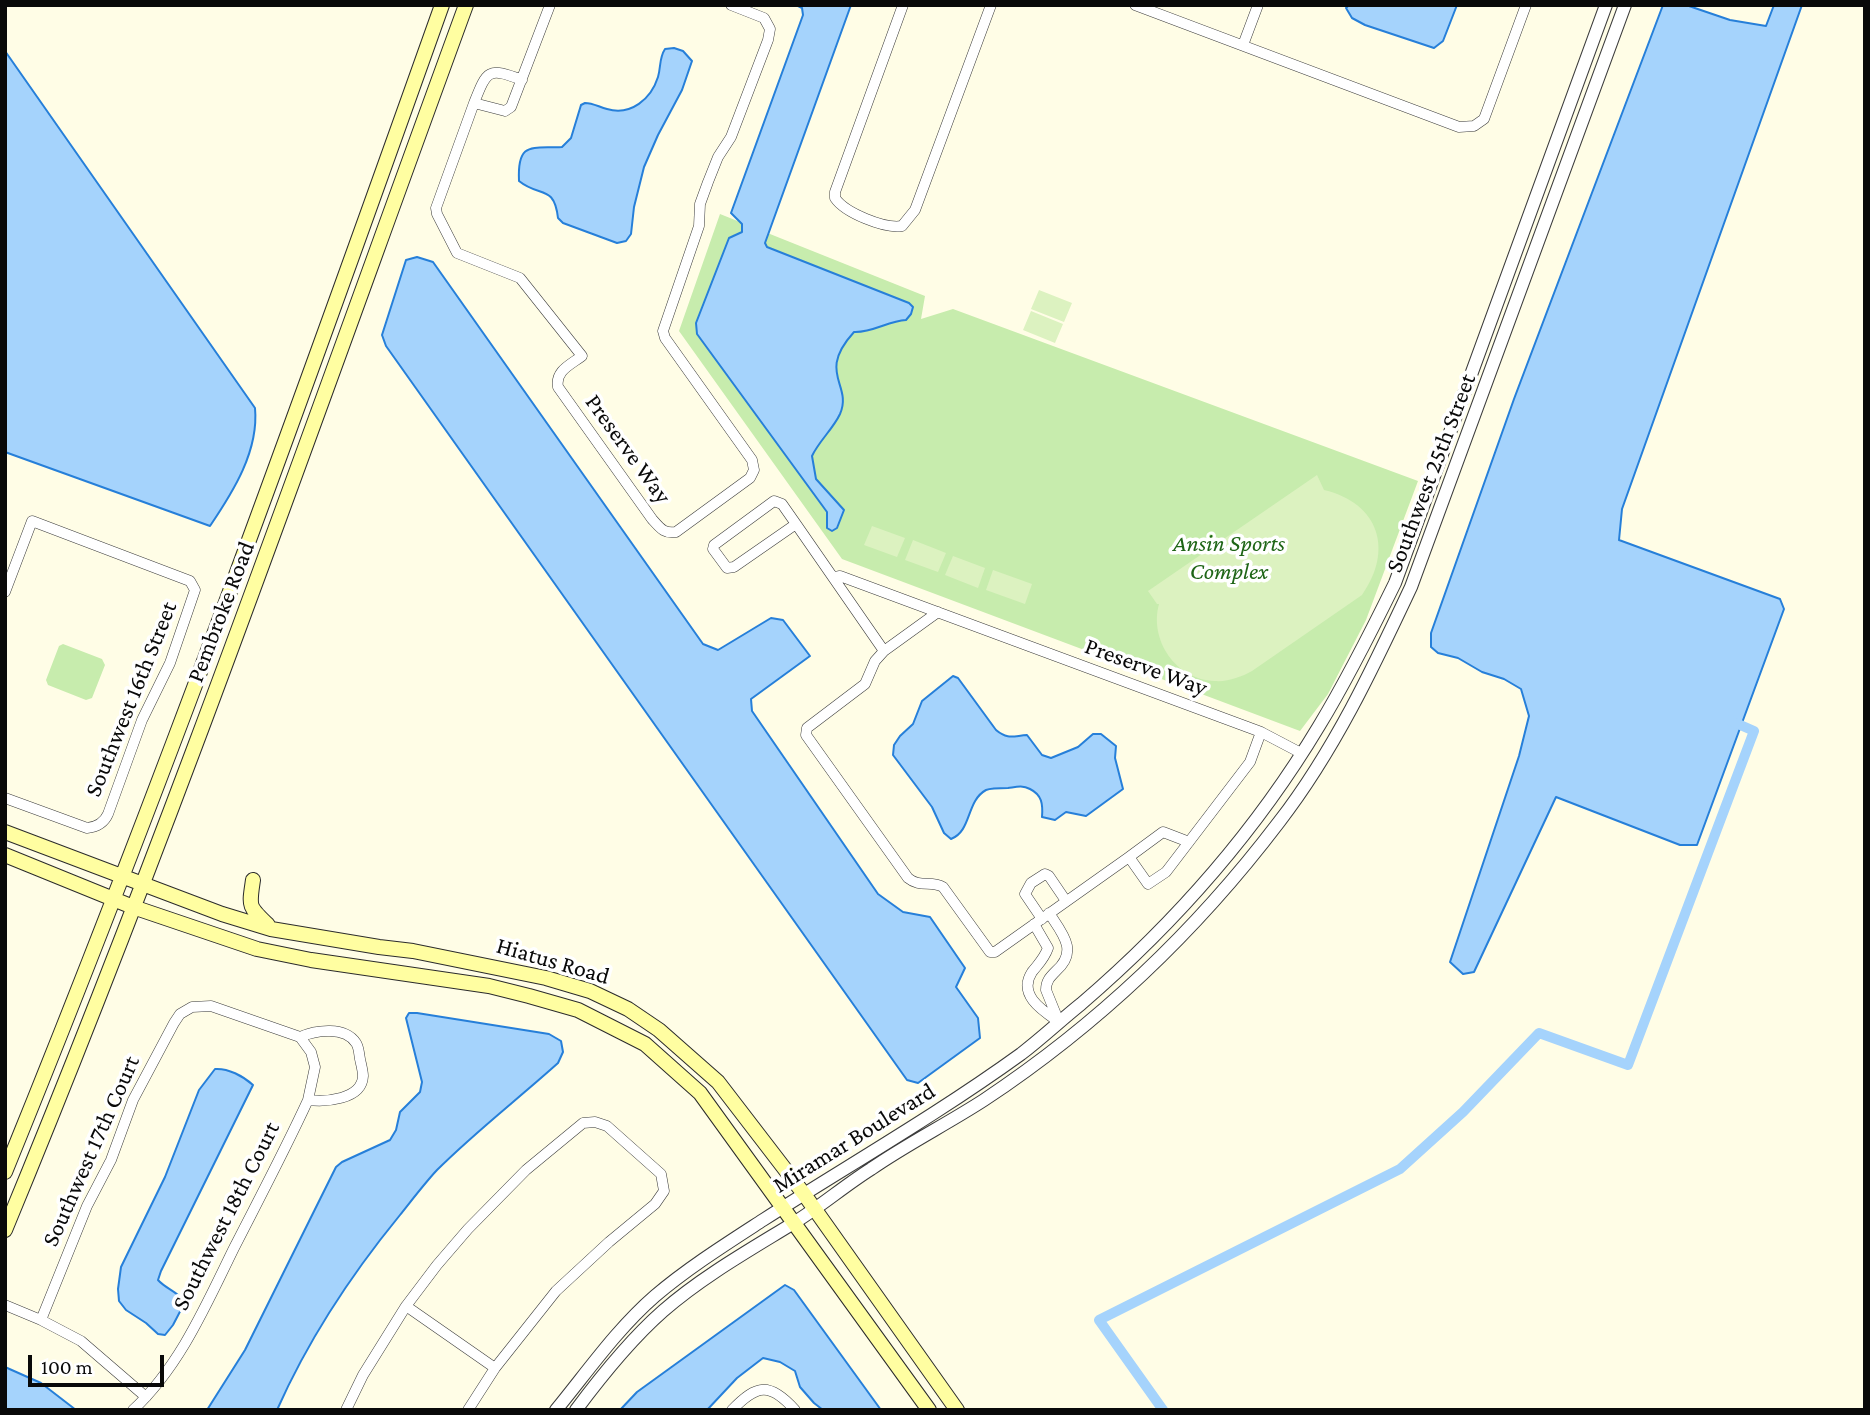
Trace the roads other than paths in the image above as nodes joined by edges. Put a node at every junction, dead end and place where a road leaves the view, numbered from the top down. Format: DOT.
graph roads {
  1 [pos="442,5"];
  2 [pos="466,5"];
  3 [pos="550,5"];
  4 [pos="731,5"];
  5 [pos="903,5"];
  6 [pos="990,5"];
  7 [pos="1135,5"];
  8 [pos="1258,5"];
  9 [pos="1525,5"];
  10 [pos="1606,5"];
  11 [pos="1625,5"];
  12 [pos="1242,45"];
  13 [pos="522,80"];
  14 [pos="474,103"];
  15 [pos="335,300"];
  16 [pos="356,308"];
  17 [pos="796,524"];
  18 [pos="835,578"];
  19 [pos="232,586"];
  20 [pos="5,593"];
  21 [pos="252,595"];
  22 [pos="938,612"];
  23 [pos="884,651"];
  24 [pos="1261,732"];
  25 [pos="1301,753"];
  26 [pos="5,798"];
  27 [pos="5,832"];
  28 [pos="1189,842"];
  29 [pos="5,855"];
  30 [pos="1129,857"];
  31 [pos="123,875"];
  32 [pos="253,880"];
  33 [pos="142,883"];
  34 [pos="114,899"];
  35 [pos="1066,901"];
  36 [pos="133,907"];
  37 [pos="1183,908"];
  38 [pos="1201,916"];
  39 [pos="1042,919"];
  40 [pos="271,929"];
  41 [pos="534,975"];
  42 [pos="529,996"];
  43 [pos="1059,1023"];
  44 [pos="300,1037"];
  45 [pos="308,1100"];
  46 [pos="5,1172"];
  47 [pos="804,1194"];
  48 [pos="783,1208"];
  49 [pos="815,1210"];
  50 [pos="794,1223"];
  51 [pos="5,1230"];
  52 [pos="5,1305"];
  53 [pos="406,1306"];
  54 [pos="41,1320"];
  55 [pos="495,1368"];
  56 [pos="146,1397"];
  57 [pos="740,1407"];
  58 [pos="132,1410"];
  59 [pos="346,1410"];
  60 [pos="468,1410"];
  61 [pos="556,1410"];
  62 [pos="576,1410"];
  63 [pos="795,1410"];
  64 [pos="929,1410"];
  65 [pos="957,1410"];
  1 -- 15 [label="main road, Pembroke Road"];
  2 -- 16 [label="main road, Pembroke Road"];
  3 -- 13 [label="street"];
  4 -- 14 [label="street, Preserve Way"];
  5 -- 6 [label="street"];
  7 -- 12 [label="street"];
  8 -- 12 [label="street"];
  9 -- 12 [label="street"];
  10 -- 25 [label="street, Southwest 25th Street"];
  11 -- 38 [label="street, Southwest 25th Street"];
  13 -- 14 [label="street"];
  13 -- 14 [label="street"];
  15 -- 16 [label="main road"];
  15 -- 19 [label="main road, Pembroke Road"];
  16 -- 21 [label="main road, Pembroke Road"];
  17 -- 17 [label="street"];
  17 -- 18 [label="street"];
  18 -- 22 [label="street, Preserve Way"];
  18 -- 23 [label="street"];
  19 -- 21 [label="main road"];
  19 -- 31 [label="main road, Pembroke Road"];
  20 -- 26 [label="street, Southwest 16th Street"];
  21 -- 33 [label="main road, Pembroke Road"];
  22 -- 23 [label="street"];
  22 -- 24 [label="street, Preserve Way"];
  23 -- 39 [label="street"];
  24 -- 25 [label="street, Preserve Way"];
  24 -- 28 [label="street"];
  25 -- 37 [label="street, Southwest 25th Street"];
  27 -- 31 [label="main road, Hiatus Road"];
  28 -- 30 [label="street"];
  28 -- 30 [label="street"];
  29 -- 34 [label="main road, Hiatus Road"];
  30 -- 35 [label="street"];
  31 -- 33 [label="main road, Hiatus Road"];
  31 -- 34 [label="main road, Pembroke Road"];
  32 -- 40 [label="main road"];
  33 -- 36 [label="main road, Pembroke Road"];
  33 -- 40 [label="main road, Hiatus Road"];
  34 -- 36 [label="main road, Hiatus Road"];
  34 -- 46 [label="main road, Pembroke Road"];
  35 -- 39 [label="street"];
  35 -- 39 [label="street"];
  36 -- 42 [label="main road, Hiatus Road"];
  36 -- 51 [label="main road, Pembroke Road"];
  37 -- 43 [label="street, Miramar Boulevard"];
  38 -- 49 [label="street, Miramar Boulevard"];
  39 -- 43 [label="street"];
  39 -- 43 [label="street"];
  40 -- 41 [label="main road, Hiatus Road"];
  41 -- 42 [label="main road"];
  41 -- 47 [label="main road, Hiatus Road"];
  42 -- 48 [label="main road, Hiatus Road"];
  43 -- 47 [label="street, Miramar Boulevard"];
  44 -- 45 [label="street, Southwest 18th Court"];
  44 -- 45 [label="street"];
  44 -- 54 [label="street, Southwest 17th Court"];
  45 -- 56 [label="street, Southwest 18th Court"];
  47 -- 48 [label="street, Miramar Boulevard"];
  47 -- 49 [label="main road, Hiatus Road"];
  48 -- 50 [label="main road, Hiatus Road"];
  48 -- 61 [label="street, Miramar Boulevard"];
  49 -- 50 [label="street, Miramar Boulevard"];
  49 -- 65 [label="main road, Hiatus Road"];
  50 -- 62 [label="street, Miramar Boulevard"];
  50 -- 64 [label="main road, Hiatus Road"];
  52 -- 54 [label="street"];
  53 -- 55 [label="street"];
  53 -- 55 [label="street"];
  53 -- 59 [label="street"];
  54 -- 56 [label="street"];
  55 -- 60 [label="street"];
  56 -- 58 [label="street, Southwest 18th Court"];
  57 -- 63 [label="street"];
}
